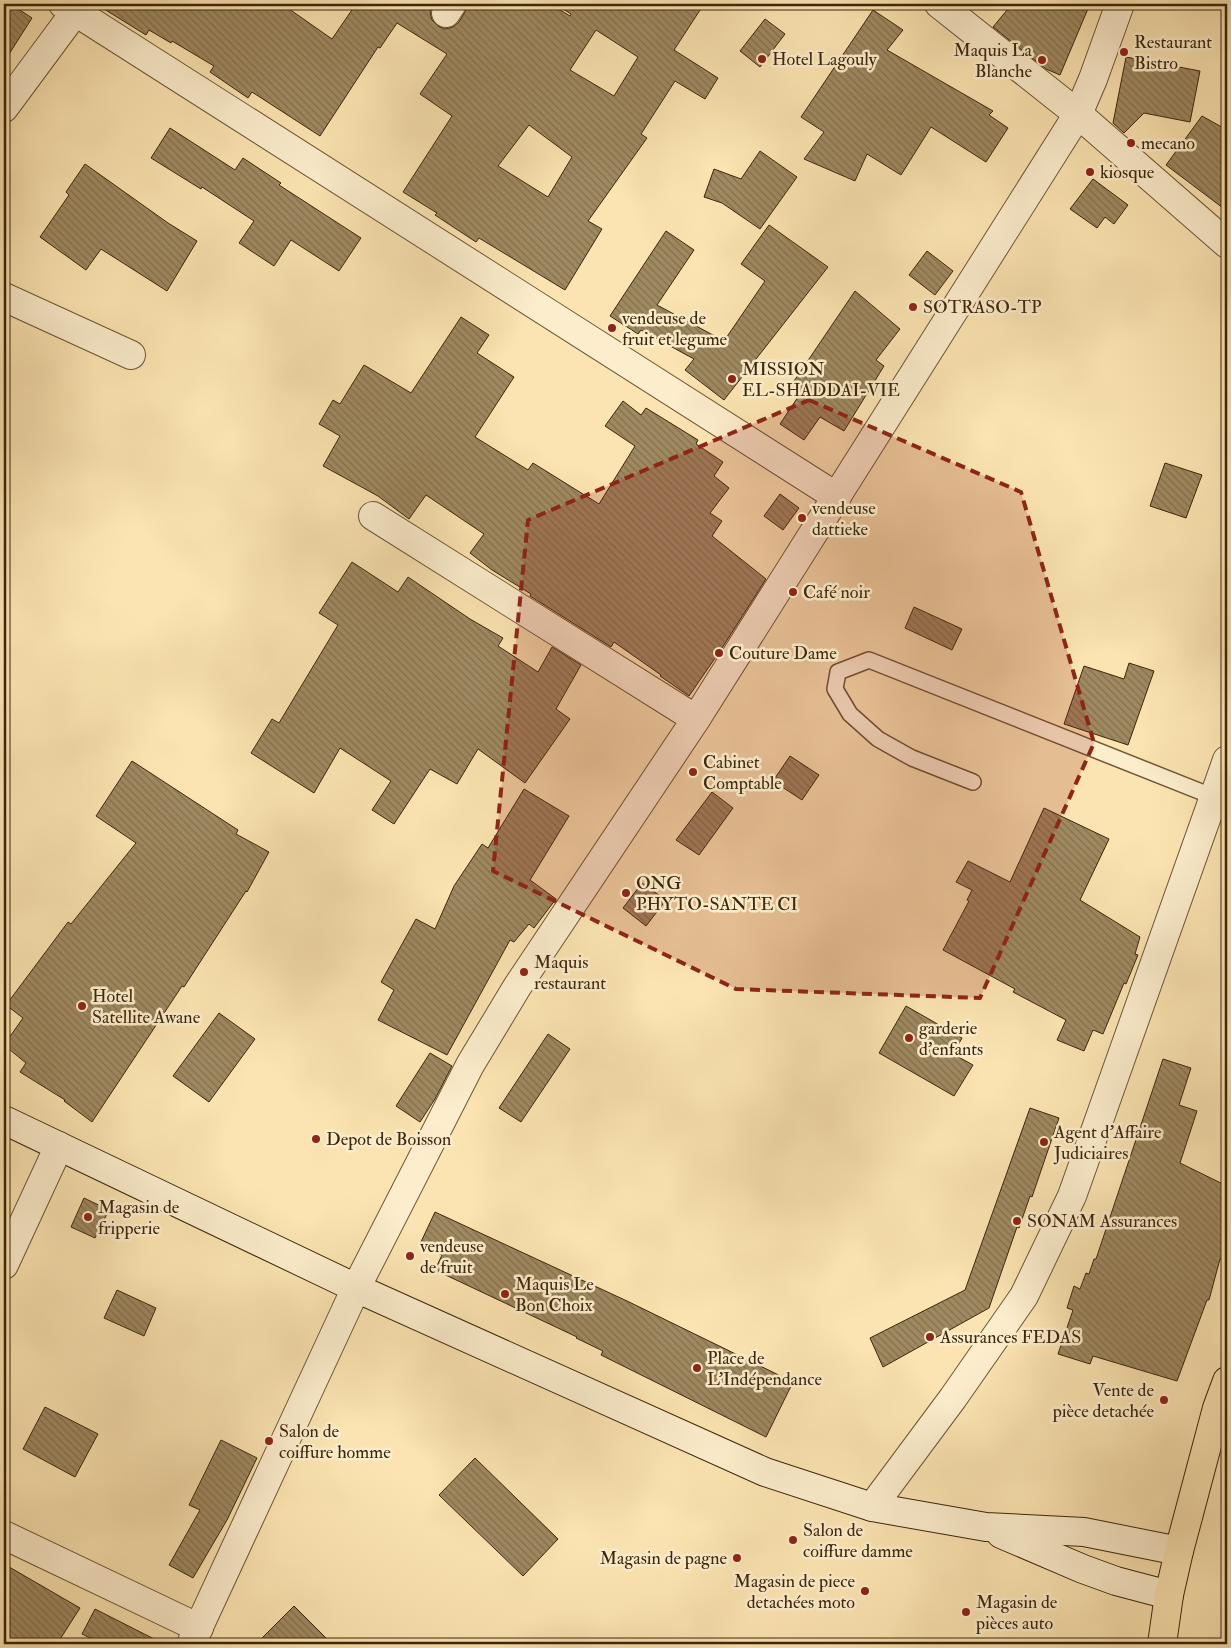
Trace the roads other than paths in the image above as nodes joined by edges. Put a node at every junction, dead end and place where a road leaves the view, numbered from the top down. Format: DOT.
graph roads {
  1 [pos="938,4"];
  2 [pos="1120,4"];
  3 [pos="73,6"];
  4 [pos="4,108"];
  5 [pos="1078,114"];
  6 [pos="1227,244"];
  7 [pos="4,296"];
  8 [pos="131,355"];
  9 [pos="837,497"];
  10 [pos="373,516"];
  11 [pos="696,719"];
  12 [pos="1227,760"];
  13 [pos="973,782"];
  14 [pos="1214,798"];
  15 [pos="4,1120"];
  16 [pos="59,1146"];
  17 [pos="4,1265"];
  18 [pos="356,1288"];
  19 [pos="1227,1381"];
  20 [pos="1222,1409"];
  21 [pos="872,1507"];
  22 [pos="986,1528"];
  23 [pos="4,1535"];
  24 [pos="1179,1550"];
  25 [pos="1169,1594"];
  26 [pos="195,1636"];
  27 [pos="1162,1644"];
  1 -- 5 [label="street"];
  2 -- 5 [label="street"];
  3 -- 4 [label="street"];
  3 -- 9 [label="street"];
  5 -- 6 [label="street"];
  5 -- 9 [label="street"];
  7 -- 8 [label="street"];
  9 -- 11 [label="street"];
  10 -- 11 [label="street"];
  11 -- 18 [label="street"];
  12 -- 14 [label="street"];
  13 -- 14 [label="lane"];
  14 -- 21 [label="street"];
  15 -- 16 [label="street"];
  16 -- 17 [label="street"];
  16 -- 18 [label="street"];
  18 -- 21 [label="street"];
  18 -- 26 [label="street"];
  19 -- 20 [label="main road"];
  20 -- 24 [label="main road"];
  21 -- 22 [label="street"];
  22 -- 24 [label="street"];
  22 -- 25 [label="street"];
  23 -- 26 [label="street"];
  24 -- 25 [label="main road"];
  25 -- 27 [label="main road"];
}
